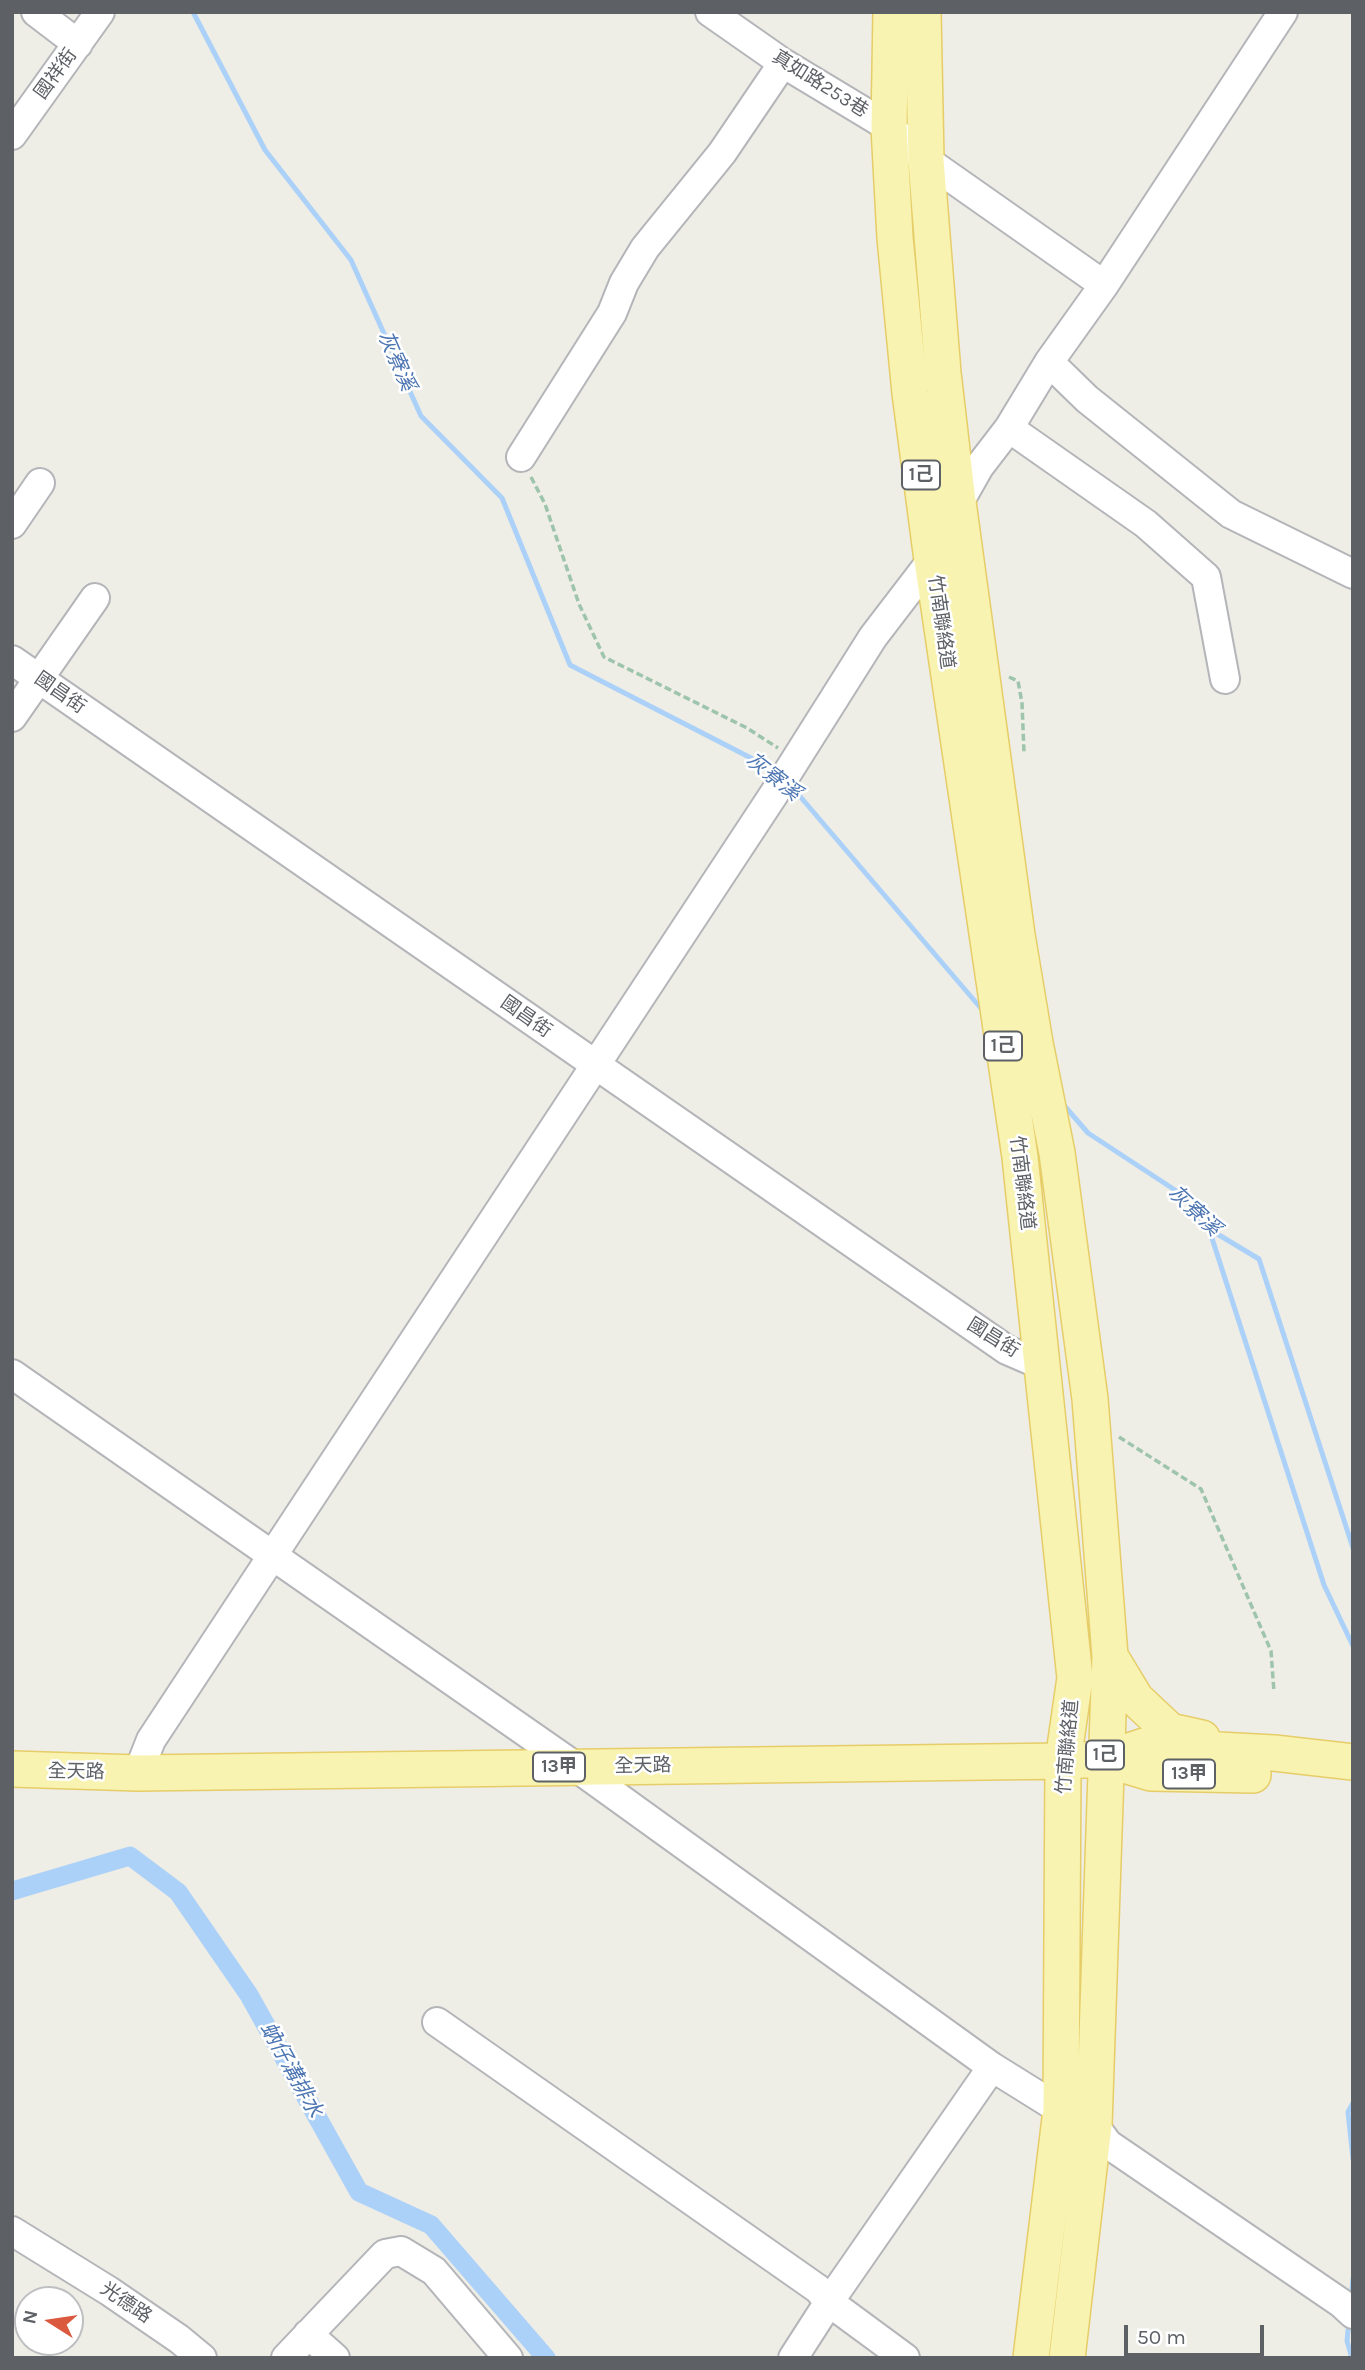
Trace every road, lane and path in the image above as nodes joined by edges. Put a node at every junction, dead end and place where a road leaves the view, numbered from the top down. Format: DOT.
graph roads {
  1 [pos="36,12"];
  2 [pos="100,12"];
  3 [pos="710,12"];
  4 [pos="891,12"];
  5 [pos="923,12"];
  6 [pos="1283,12"];
  7 [pos="78,44"];
  8 [pos="783,63"];
  9 [pos="889,127"];
  10 [pos="12,135"];
  11 [pos="926,160"];
  12 [pos="1104,285"];
  13 [pos="1049,362"];
  14 [pos="1009,428"];
  15 [pos="521,457"];
  16 [pos="40,483"];
  17 [pos="958,502"];
  18 [pos="12,524"];
  19 [pos="932,560"];
  20 [pos="1353,574"];
  21 [pos="95,598"];
  22 [pos="12,660"];
  23 [pos="981,671"];
  24 [pos="39,679"];
  25 [pos="1225,679"];
  26 [pos="12,717"];
  27 [pos="1024,753"];
  28 [pos="795,759"];
  29 [pos="1002,935"];
  30 [pos="594,1064"];
  31 [pos="1044,1366"];
  32 [pos="12,1374"];
  33 [pos="1092,1423"];
  34 [pos="273,1556"];
  35 [pos="1110,1656"];
  36 [pos="1274,1692"];
  37 [pos="1105,1759"];
  38 [pos="1063,1761"];
  39 [pos="1353,1762"];
  40 [pos="1275,1764"];
  41 [pos="576,1767"];
  42 [pos="12,1769"];
  43 [pos="138,1773"];
  44 [pos="1353,1784"];
  45 [pos="437,2022"];
  46 [pos="992,2067"];
  47 [pos="1061,2110"];
  48 [pos="1094,2125"];
  49 [pos="12,2231"];
  50 [pos="829,2302"];
  51 [pos="1348,2310"];
  52 [pos="308,2334"];
  53 [pos="202,2358"];
  54 [pos="286,2358"];
  55 [pos="335,2358"];
  56 [pos="508,2358"];
  57 [pos="793,2358"];
  58 [pos="905,2358"];
  59 [pos="1031,2358"];
  60 [pos="1067,2358"];
  1 -- 7 [label="street"];
  2 -- 7 [label="street, 國祥街"];
  3 -- 8 [label="street, 真如路253巷"];
  4 -- 9 [label="main road, 竹南聯絡道 / 1己"];
  5 -- 11 [label="main road, 竹南聯絡道 / 1己"];
  6 -- 12 [label="street"];
  7 -- 10 [label="street, 國祥街"];
  8 -- 9 [label="street, 真如路253巷"];
  8 -- 15 [label="street"];
  9 -- 11 [label="street, 真如路253巷"];
  9 -- 19 [label="main road, 竹南聯絡道 / 1己"];
  11 -- 12 [label="street, 真如路253巷"];
  11 -- 17 [label="main road, 竹南聯絡道 / 1己"];
  12 -- 13 [label="street"];
  13 -- 14 [label="street"];
  13 -- 20 [label="street"];
  14 -- 17 [label="street"];
  14 -- 25 [label="street"];
  15 -- 28 [label="path"];
  16 -- 18 [label="street"];
  17 -- 19 [label="street"];
  17 -- 23 [label="main road, 竹南聯絡道 / 1己"];
  19 -- 28 [label="street"];
  19 -- 29 [label="main road, 竹南聯絡道 / 1己"];
  21 -- 24 [label="street"];
  22 -- 24 [label="street, 國昌街"];
  23 -- 27 [label="path"];
  23 -- 29 [label="main road, 竹南聯絡道 / 1己"];
  24 -- 26 [label="street"];
  24 -- 30 [label="street, 國昌街"];
  28 -- 30 [label="street"];
  29 -- 31 [label="main road, 竹南聯絡道 / 1己"];
  29 -- 33 [label="main road, 竹南聯絡道 / 1己"];
  30 -- 31 [label="street, 國昌街"];
  30 -- 34 [label="street"];
  31 -- 38 [label="main road, 竹南聯絡道 / 1己"];
  32 -- 34 [label="street"];
  33 -- 35 [label="main road, 竹南聯絡道 / 1己"];
  33 -- 36 [label="path"];
  34 -- 41 [label="street"];
  34 -- 43 [label="street"];
  35 -- 37 [label="main road, 竹南聯絡道 / 1己"];
  35 -- 40 [label="main road"];
  37 -- 38 [label="main road, 全天路 / 13甲"];
  37 -- 40 [label="main road, 13甲"];
  37 -- 48 [label="main road, 竹南聯絡道 / 1己"];
  38 -- 41 [label="main road, 全天路 / 13甲"];
  38 -- 47 [label="main road, 竹南聯絡道 / 1己"];
  39 -- 40 [label="main road, 13甲"];
  40 -- 44 [label="main road, 13甲"];
  41 -- 43 [label="main road, 全天路 / 13甲"];
  41 -- 46 [label="street"];
  42 -- 43 [label="main road, 全天路 / 13甲"];
  45 -- 50 [label="street"];
  46 -- 47 [label="street"];
  46 -- 50 [label="street"];
  47 -- 48 [label="street"];
  47 -- 59 [label="main road, 竹南聯絡道 / 1己"];
  48 -- 51 [label="street"];
  48 -- 60 [label="main road, 竹南聯絡道 / 1己"];
  49 -- 53 [label="street, 光德路"];
  50 -- 57 [label="street"];
  50 -- 58 [label="street"];
  52 -- 54 [label="street"];
  52 -- 55 [label="street"];
  52 -- 56 [label="street"];
}
